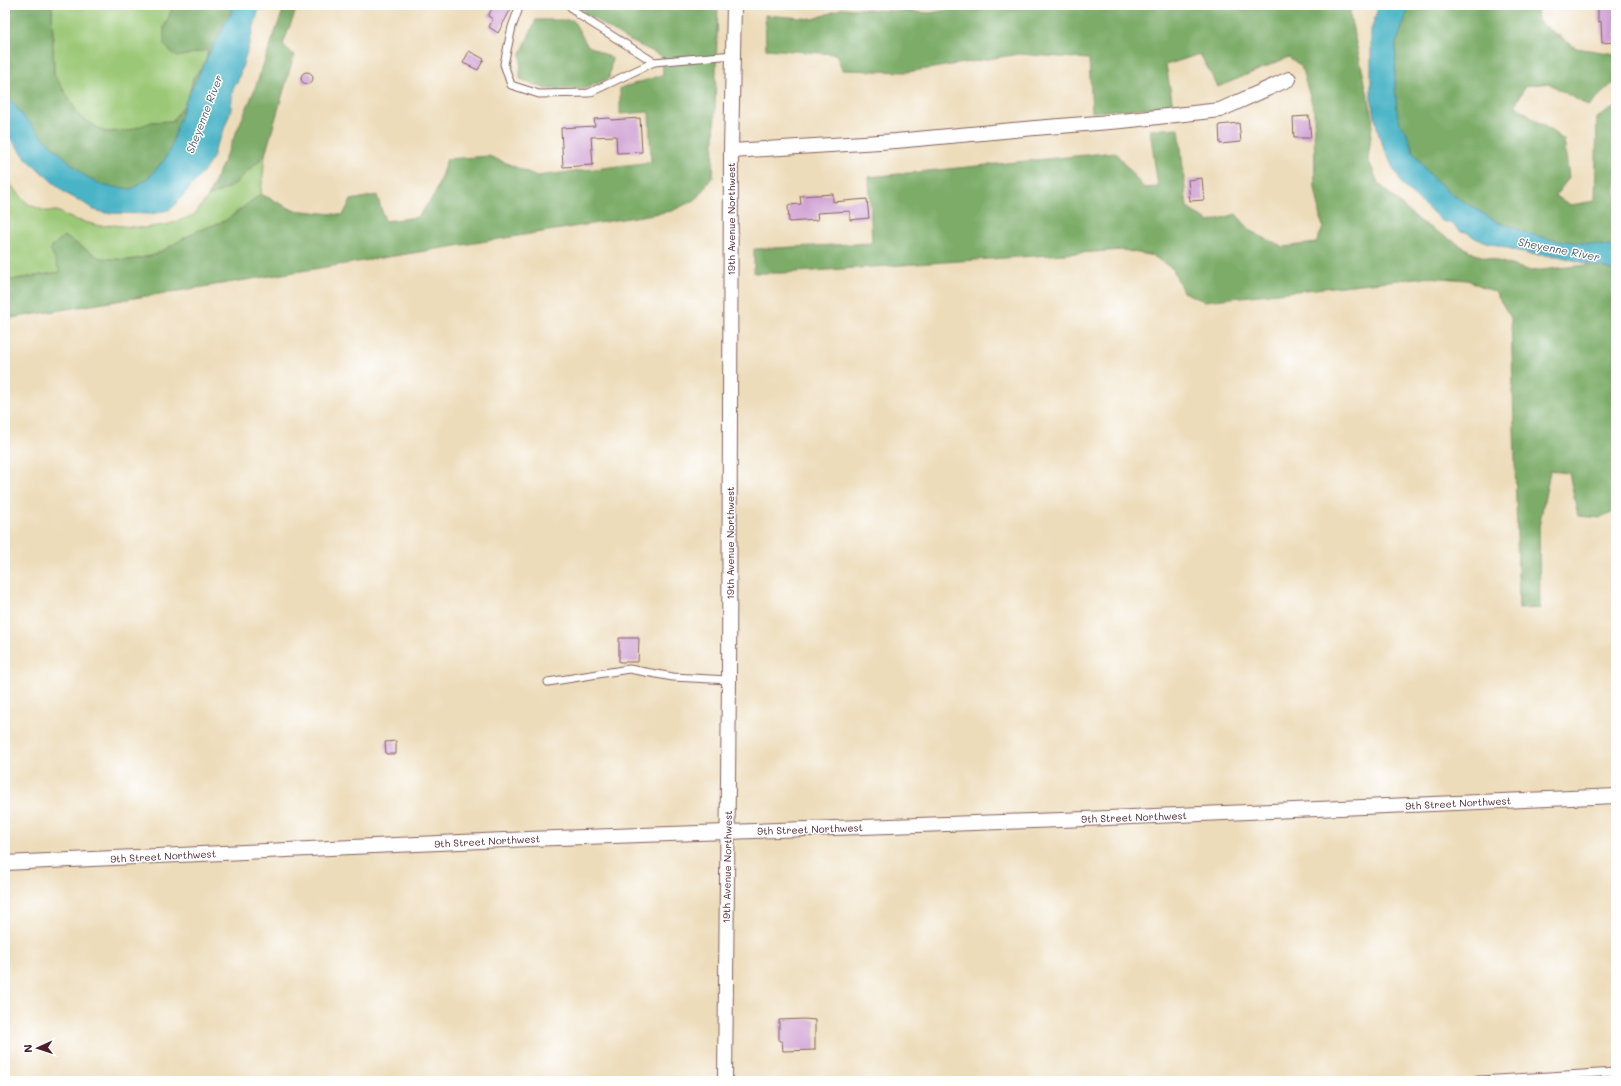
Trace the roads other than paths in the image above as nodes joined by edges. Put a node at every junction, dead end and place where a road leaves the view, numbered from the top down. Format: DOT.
graph roads {
  1 [pos="520,5"];
  2 [pos="569,5"];
  3 [pos="734,5"];
  4 [pos="733,55"];
  5 [pos="654,62"];
  6 [pos="1289,79"];
  7 [pos="731,151"];
  8 [pos="729,680"];
  9 [pos="548,682"];
  10 [pos="1616,796"];
  11 [pos="728,832"];
  12 [pos="5,863"];
  13 [pos="1616,1072"];
  14 [pos="1505,1080"];
  15 [pos="725,1081"];
  16 [pos="1463,1081"];
  1 -- 5 [label="lane"];
  2 -- 5 [label="lane"];
  3 -- 4 [label="street, 19th Avenue Northwest"];
  4 -- 5 [label="lane"];
  4 -- 7 [label="street, 19th Avenue Northwest"];
  6 -- 7 [label="street"];
  7 -- 8 [label="street, 19th Avenue Northwest"];
  8 -- 9 [label="lane"];
  8 -- 11 [label="street, 19th Avenue Northwest"];
  10 -- 11 [label="street, 9th Street Northwest"];
  11 -- 12 [label="street, 9th Street Northwest"];
  11 -- 15 [label="street, 19th Avenue Northwest"];
  13 -- 14 [label="lane"];
  14 -- 16 [label="lane"];
}
